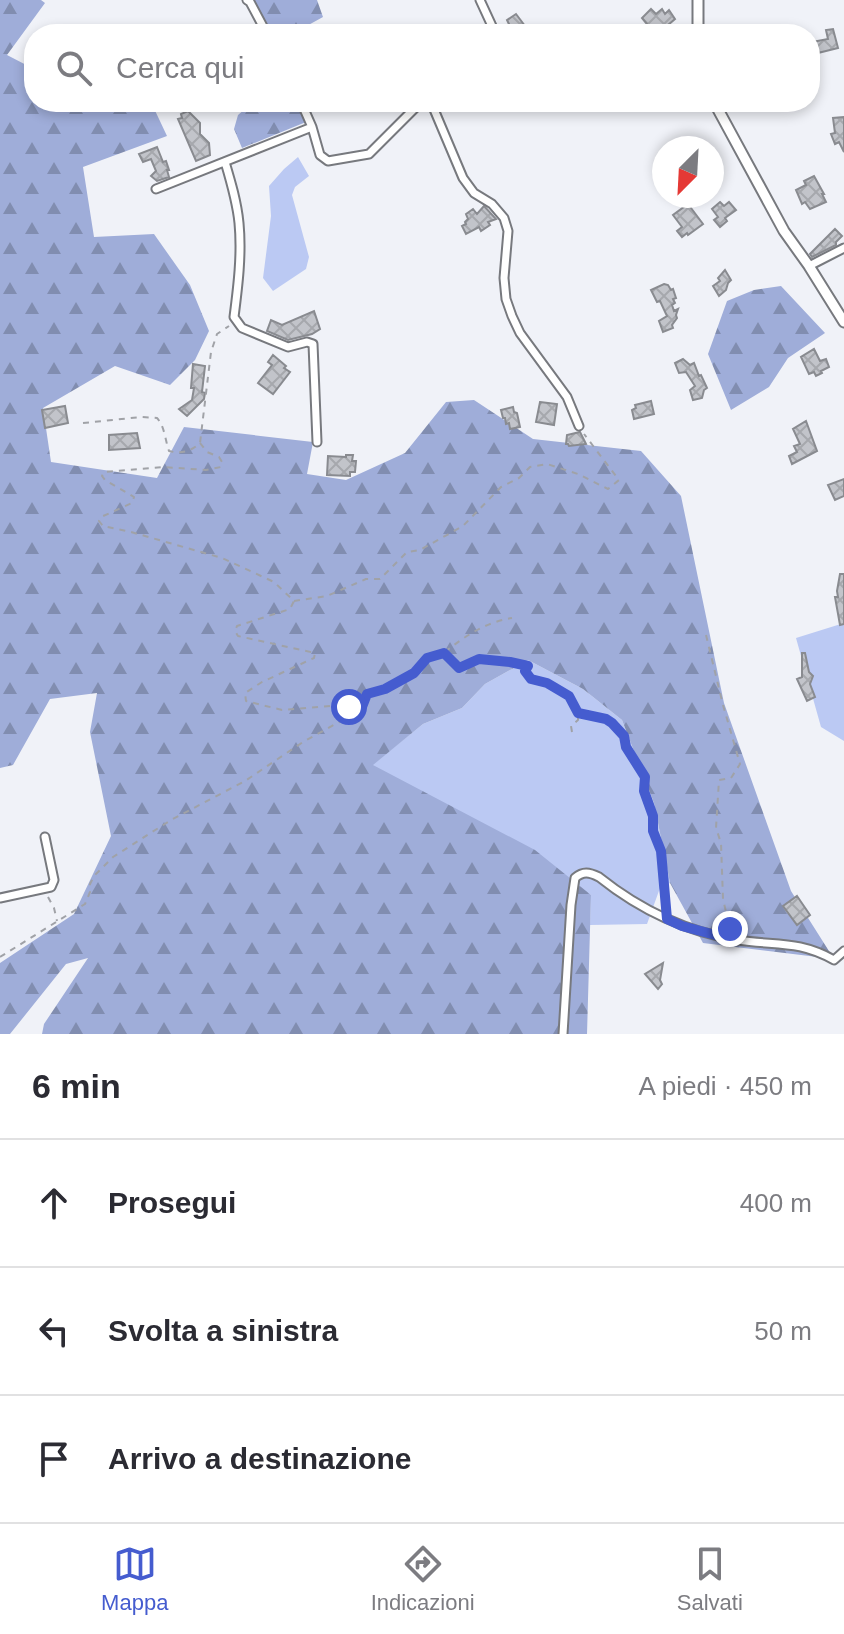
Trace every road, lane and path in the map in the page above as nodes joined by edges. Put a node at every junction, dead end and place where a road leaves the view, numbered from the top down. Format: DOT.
graph roads {
  1 [pos="247,0"];
  2 [pos="480,0"];
  3 [pos="698,0"];
  4 [pos="262,24"];
  5 [pos="491,24"];
  6 [pos="698,24"];
  7 [pos="305,112"];
  8 [pos="411,112"];
  9 [pos="435,112"];
  10 [pos="719,112"];
  11 [pos="312,127"];
  12 [pos="225,162"];
  13 [pos="156,189"];
  14 [pos="844,248"];
  15 [pos="809,266"];
  16 [pos="237,321"];
  17 [pos="844,322"];
  18 [pos="83,423"];
  19 [pos="579,426"];
  20 [pos="317,442"];
  21 [pos="200,443"];
  22 [pos="294,601"];
  23 [pos="512,618"];
  24 [pos="706,635"];
  25 [pos="444,653"];
  26 [pos="348,712"];
  27 [pos="578,713"];
  28 [pos="572,732"];
  29 [pos="45,837"];
  30 [pos="44,889"];
  31 [pos="0,898"];
  32 [pos="667,919"];
  33 [pos="57,922"];
  34 [pos="719,936"];
  35 [pos="844,951"];
  36 [pos="0,957"];
  37 [pos="834,960"];
  38 [pos="844,966"];
  39 [pos="563,1034"];
  1 -- 4 [label="street"];
  2 -- 5 [label="street"];
  3 -- 6 [label="street"];
  7 -- 11 [label="street"];
  8 -- 11 [label="street"];
  9 -- 19 [label="street"];
  10 -- 15 [label="street"];
  11 -- 12 [label="street"];
  12 -- 13 [label="street"];
  12 -- 16 [label="street"];
  14 -- 15 [label="street"];
  15 -- 17 [label="street"];
  16 -- 20 [label="street"];
  16 -- 21 [label="path"];
  18 -- 21 [label="path"];
  19 -- 22 [label="path"];
  21 -- 22 [label="path"];
  22 -- 26 [label="path"];
  23 -- 25 [label="path"];
  24 -- 34 [label="path"];
  25 -- 26 [label="path"];
  25 -- 27 [label="path"];
  26 -- 33 [label="path"];
  27 -- 28 [label="path"];
  27 -- 32 [label="path"];
  29 -- 30 [label="street"];
  30 -- 31 [label="street"];
  30 -- 33 [label="path"];
  32 -- 34 [label="street"];
  32 -- 39 [label="street"];
  33 -- 36 [label="path"];
  34 -- 37 [label="street"];
  35 -- 37 [label="street"];
  37 -- 38 [label="street"];
}
